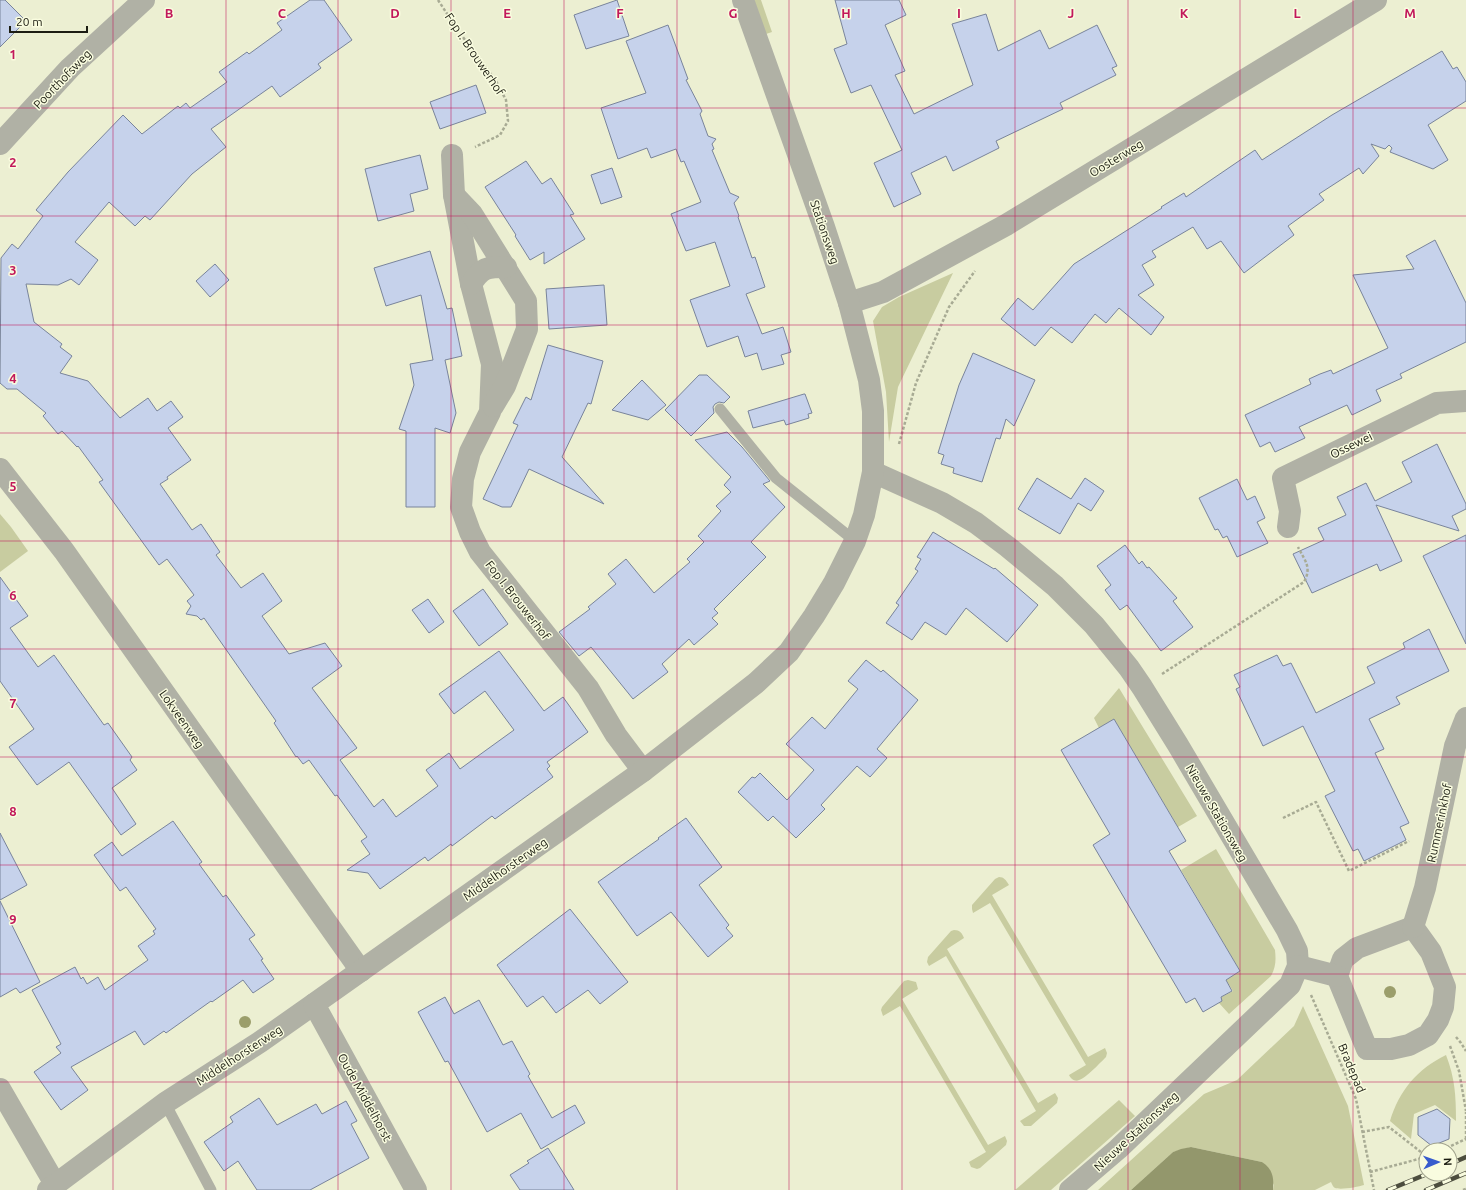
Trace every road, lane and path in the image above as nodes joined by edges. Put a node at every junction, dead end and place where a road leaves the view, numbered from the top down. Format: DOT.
graph roads {
  1 [pos="144,0"];
  2 [pos="438,0"];
  3 [pos="743,0"];
  4 [pos="1369,2"];
  5 [pos="0,144"];
  6 [pos="452,155"];
  7 [pos="454,195"];
  8 [pos="983,238"];
  9 [pos="506,267"];
  10 [pos="471,284"];
  11 [pos="849,303"];
  12 [pos="1466,401"];
  13 [pos="720,409"];
  14 [pos="490,412"];
  15 [pos="0,469"];
  16 [pos="881,475"];
  17 [pos="1288,527"];
  18 [pos="855,541"];
  19 [pos="1142,687"];
  20 [pos="1466,718"];
  21 [pos="643,771"];
  22 [pos="1283,818"];
  23 [pos="1414,839"];
  24 [pos="1413,928"];
  25 [pos="1298,966"];
  26 [pos="361,971"];
  27 [pos="1337,976"];
  28 [pos="314,1004"];
  29 [pos="1455,1057"];
  30 [pos="0,1089"];
  31 [pos="164,1104"];
  32 [pos="1465,1104"];
  33 [pos="1466,1111"];
  34 [pos="1362,1132"];
  35 [pos="1466,1139"];
  36 [pos="1418,1150"];
  37 [pos="1418,1158"];
  38 [pos="1370,1172"];
  39 [pos="51,1187"];
  40 [pos="1466,1189"];
  41 [pos="211,1190"];
  42 [pos="416,1190"];
  43 [pos="1070,1190"];
  44 [pos="1374,1190"];
  45 [pos="1463,1190"];
  1 -- 5 [label="street, Poorthofsweg"];
  2 -- 6 [label="path, Fop I. Brouwerhof"];
  3 -- 11 [label="street, Stationsweg"];
  4 -- 8 [label="street, Oosterweg"];
  6 -- 7 [label="street, Fop I. Brouwerhof"];
  7 -- 9 [label="street, Fop I. Brouwerhof"];
  7 -- 10 [label="street, Fop I. Brouwerhof"];
  8 -- 11 [label="street, Oosterweg"];
  8 -- 16 [label="path"];
  9 -- 10 [label="street"];
  9 -- 14 [label="street, Fop I. Brouwerhof"];
  10 -- 14 [label="street, Fop I. Brouwerhof"];
  11 -- 16 [label="street, Stationsweg"];
  12 -- 17 [label="street, Ossewei"];
  13 -- 18 [label="lane"];
  14 -- 21 [label="street, Fop I. Brouwerhof"];
  15 -- 26 [label="street, Lokveenweg"];
  16 -- 18 [label="street, Middelhorsterweg"];
  16 -- 19 [label="street, Nieuwe Stationsweg"];
  17 -- 19 [label="path"];
  18 -- 21 [label="street, Middelhorsterweg"];
  19 -- 25 [label="street, Nieuwe Stationsweg"];
  20 -- 24 [label="street, Rummerinkhof"];
  21 -- 26 [label="street, Middelhorsterweg"];
  22 -- 23 [label="path"];
  24 -- 27 [label="street"];
  24 -- 27 [label="street"];
  25 -- 27 [label="street"];
  25 -- 34 [label="path, Bradepad"];
  25 -- 43 [label="street, Nieuwe Stationsweg"];
  26 -- 28 [label="street, Middelhorsterweg"];
  28 -- 31 [label="street, Middelhorsterweg"];
  28 -- 42 [label="street, Oude Middelhorst"];
  29 -- 32 [label="path"];
  30 -- 39 [label="street"];
  31 -- 39 [label="street, Middelhorsterweg"];
  31 -- 41 [label="lane"];
  32 -- 33 [label="path"];
  33 -- 35 [label="path"];
  34 -- 36 [label="path"];
  34 -- 38 [label="path, Bradepad"];
  37 -- 38 [label="path"];
  38 -- 44 [label="path, Bradepad"];
  40 -- 45 [label="path"];
}
